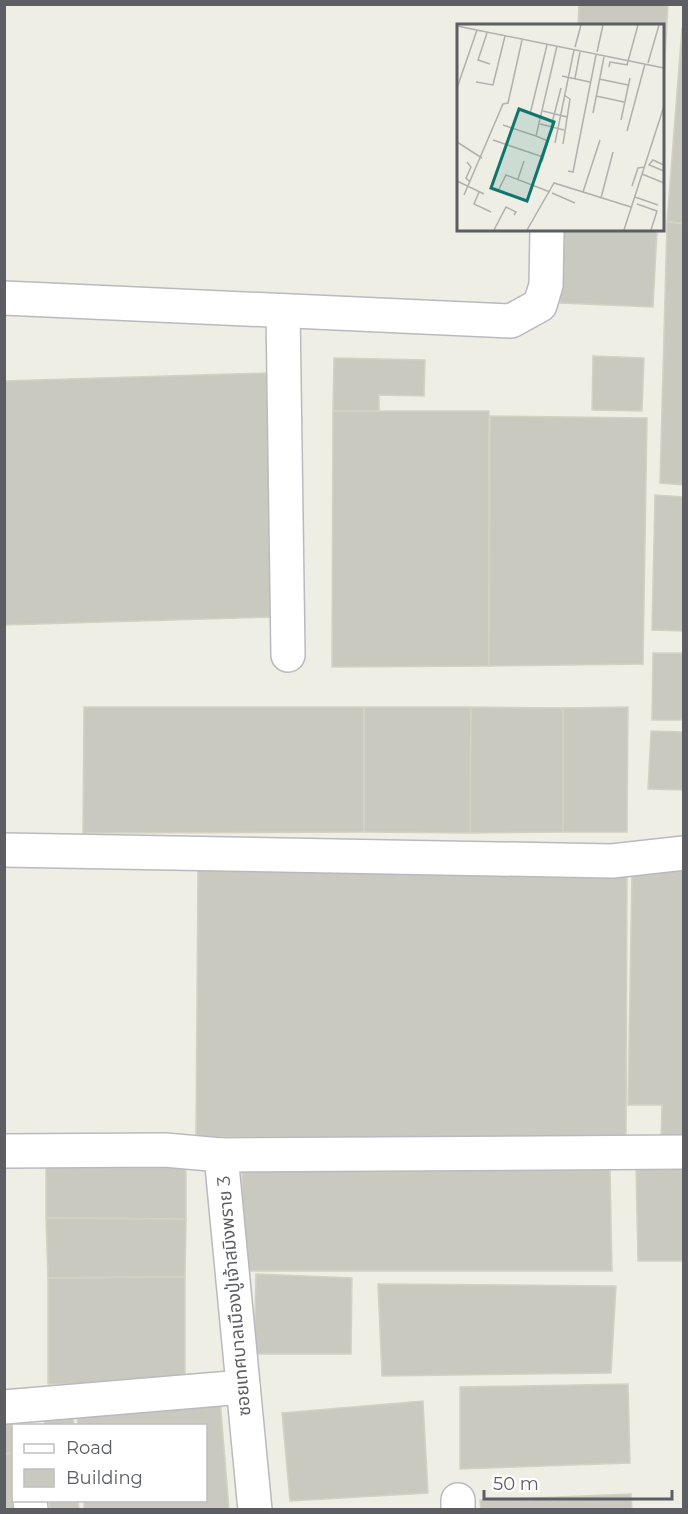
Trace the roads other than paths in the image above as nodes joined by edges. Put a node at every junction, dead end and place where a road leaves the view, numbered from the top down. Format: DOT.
graph roads {
  1 [pos="547,231"];
  2 [pos="4,298"];
  3 [pos="283,311"];
  4 [pos="288,655"];
  5 [pos="4,850"];
  6 [pos="684,853"];
  7 [pos="4,1151"];
  8 [pos="684,1152"];
  9 [pos="221,1155"];
  10 [pos="243,1387"];
  11 [pos="16,1413"];
  12 [pos="255,1509"];
  1 -- 3 [label="street"];
  2 -- 3 [label="street"];
  3 -- 4 [label="street"];
  5 -- 6 [label="street"];
  7 -- 9 [label="street, ซอยเทศบาลเมืองปู่เจ้าสมิงพราย 3"];
  8 -- 9 [label="street"];
  9 -- 10 [label="street, ซอยเทศบาลเมืองปู่เจ้าสมิงพราย 3"];
  10 -- 11 [label="street"];
  10 -- 12 [label="street, ซอยเทศบาลเมืองปู่เจ้าสมิงพราย 3"];
}
